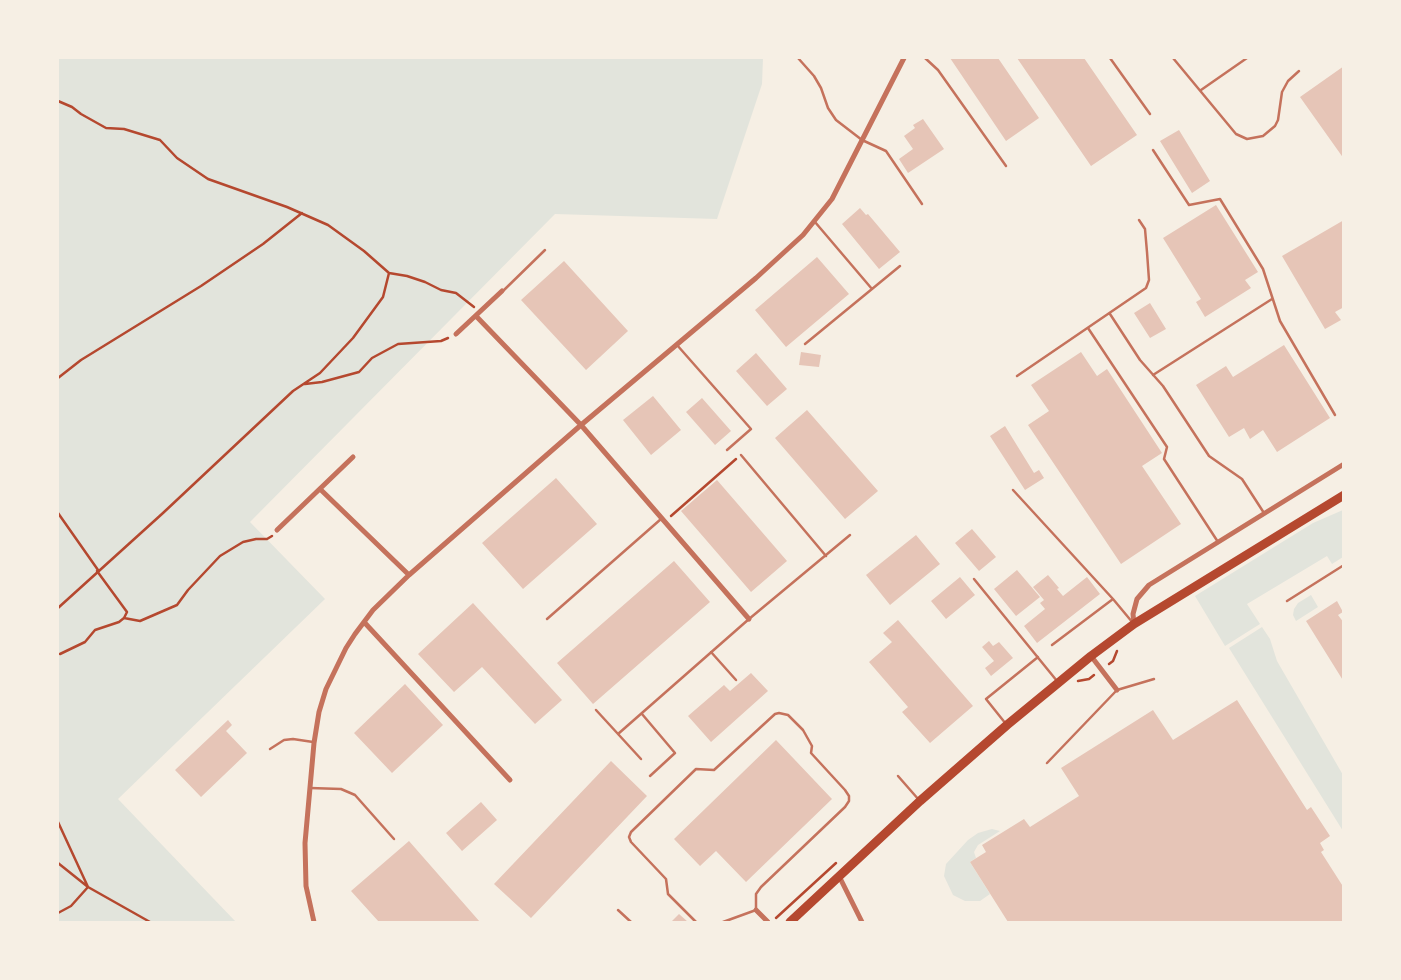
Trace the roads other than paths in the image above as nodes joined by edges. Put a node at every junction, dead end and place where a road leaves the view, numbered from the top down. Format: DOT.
graph roads {
  1 [pos="798,58"];
  2 [pos="904,58"];
  3 [pos="924,58"];
  4 [pos="1110,58"];
  5 [pos="1173,58"];
  6 [pos="1247,58"];
  7 [pos="1299,71"];
  8 [pos="1201,90"];
  9 [pos="1150,114"];
  10 [pos="862,140"];
  11 [pos="1153,150"];
  12 [pos="1006,166"];
  13 [pos="922,204"];
  14 [pos="1139,220"];
  15 [pos="815,222"];
  16 [pos="545,250"];
  17 [pos="900,266"];
  18 [pos="872,289"];
  19 [pos="502,291"];
  20 [pos="1272,299"];
  21 [pos="478,314"];
  22 [pos="1110,314"];
  23 [pos="1088,328"];
  24 [pos="456,334"];
  25 [pos="805,344"];
  26 [pos="677,345"];
  27 [pos="1153,375"];
  28 [pos="1017,376"];
  29 [pos="1334,415"];
  30 [pos="581,426"];
  31 [pos="727,450"];
  32 [pos="741,455"];
  33 [pos="353,457"];
  34 [pos="1344,464"];
  35 [pos="320,489"];
  36 [pos="1013,490"];
  37 [pos="1344,496"];
  38 [pos="1264,513"];
  39 [pos="663,520"];
  40 [pos="278,530"];
  41 [pos="850,535"];
  42 [pos="1218,542"];
  43 [pos="826,556"];
  44 [pos="1344,566"];
  45 [pos="409,575"];
  46 [pos="974,579"];
  47 [pos="1113,599"];
  48 [pos="1287,601"];
  49 [pos="547,619"];
  50 [pos="749,619"];
  51 [pos="364,622"];
  52 [pos="1134,624"];
  53 [pos="1052,645"];
  54 [pos="711,652"];
  55 [pos="1091,656"];
  56 [pos="1038,657"];
  57 [pos="1154,679"];
  58 [pos="736,680"];
  59 [pos="1058,682"];
  60 [pos="1117,690"];
  61 [pos="596,710"];
  62 [pos="642,714"];
  63 [pos="1007,724"];
  64 [pos="618,734"];
  65 [pos="314,742"];
  66 [pos="270,749"];
  67 [pos="641,759"];
  68 [pos="1048,763"];
  69 [pos="650,776"];
  70 [pos="898,776"];
  71 [pos="510,780"];
  72 [pos="310,788"];
  73 [pos="920,801"];
  74 [pos="394,839"];
  75 [pos="839,876"];
  76 [pos="618,910"];
  77 [pos="756,910"];
  78 [pos="312,922"];
  79 [pos="630,922"];
  80 [pos="696,922"];
  81 [pos="722,922"];
  82 [pos="770,922"];
  83 [pos="790,922"];
  84 [pos="862,922"];
  1 -- 10 [label="lane"];
  2 -- 10 [label="street"];
  3 -- 12 [label="lane"];
  4 -- 9 [label="lane"];
  5 -- 8 [label="lane"];
  6 -- 8 [label="lane"];
  7 -- 8 [label="lane"];
  10 -- 13 [label="lane"];
  10 -- 15 [label="street"];
  11 -- 20 [label="lane"];
  14 -- 22 [label="lane"];
  15 -- 18 [label="lane"];
  15 -- 26 [label="street"];
  16 -- 19 [label="lane"];
  17 -- 18 [label="lane"];
  18 -- 25 [label="lane"];
  19 -- 21 [label="street"];
  20 -- 27 [label="lane"];
  20 -- 29 [label="lane"];
  21 -- 24 [label="street"];
  21 -- 30 [label="street"];
  22 -- 23 [label="lane"];
  22 -- 27 [label="lane"];
  23 -- 28 [label="lane"];
  23 -- 42 [label="lane"];
  26 -- 30 [label="street"];
  26 -- 31 [label="lane"];
  27 -- 38 [label="lane"];
  30 -- 39 [label="street"];
  30 -- 45 [label="street"];
  32 -- 43 [label="lane"];
  33 -- 35 [label="street"];
  34 -- 38 [label="street"];
  35 -- 40 [label="street"];
  35 -- 45 [label="street"];
  36 -- 47 [label="lane"];
  37 -- 52 [label="main road"];
  38 -- 42 [label="street"];
  39 -- 49 [label="lane"];
  39 -- 50 [label="street"];
  41 -- 43 [label="lane"];
  42 -- 52 [label="street"];
  43 -- 50 [label="lane"];
  44 -- 48 [label="lane"];
  45 -- 51 [label="street"];
  46 -- 56 [label="lane"];
  47 -- 52 [label="lane"];
  47 -- 53 [label="lane"];
  50 -- 54 [label="lane"];
  51 -- 65 [label="street"];
  51 -- 71 [label="street"];
  52 -- 55 [label="main road"];
  54 -- 58 [label="lane"];
  54 -- 62 [label="lane"];
  55 -- 59 [label="main road"];
  55 -- 60 [label="street"];
  56 -- 59 [label="lane"];
  56 -- 63 [label="lane"];
  57 -- 60 [label="lane"];
  59 -- 63 [label="main road"];
  60 -- 68 [label="lane"];
  61 -- 64 [label="lane"];
  62 -- 64 [label="lane"];
  62 -- 69 [label="lane"];
  63 -- 73 [label="main road"];
  64 -- 67 [label="lane"];
  65 -- 66 [label="lane"];
  65 -- 72 [label="street"];
  70 -- 73 [label="lane"];
  72 -- 74 [label="lane"];
  72 -- 78 [label="street"];
  73 -- 75 [label="main road"];
  75 -- 83 [label="main road"];
  75 -- 84 [label="street"];
  76 -- 79 [label="lane"];
  77 -- 80 [label="lane"];
  77 -- 81 [label="lane"];
  77 -- 82 [label="street"];
}
